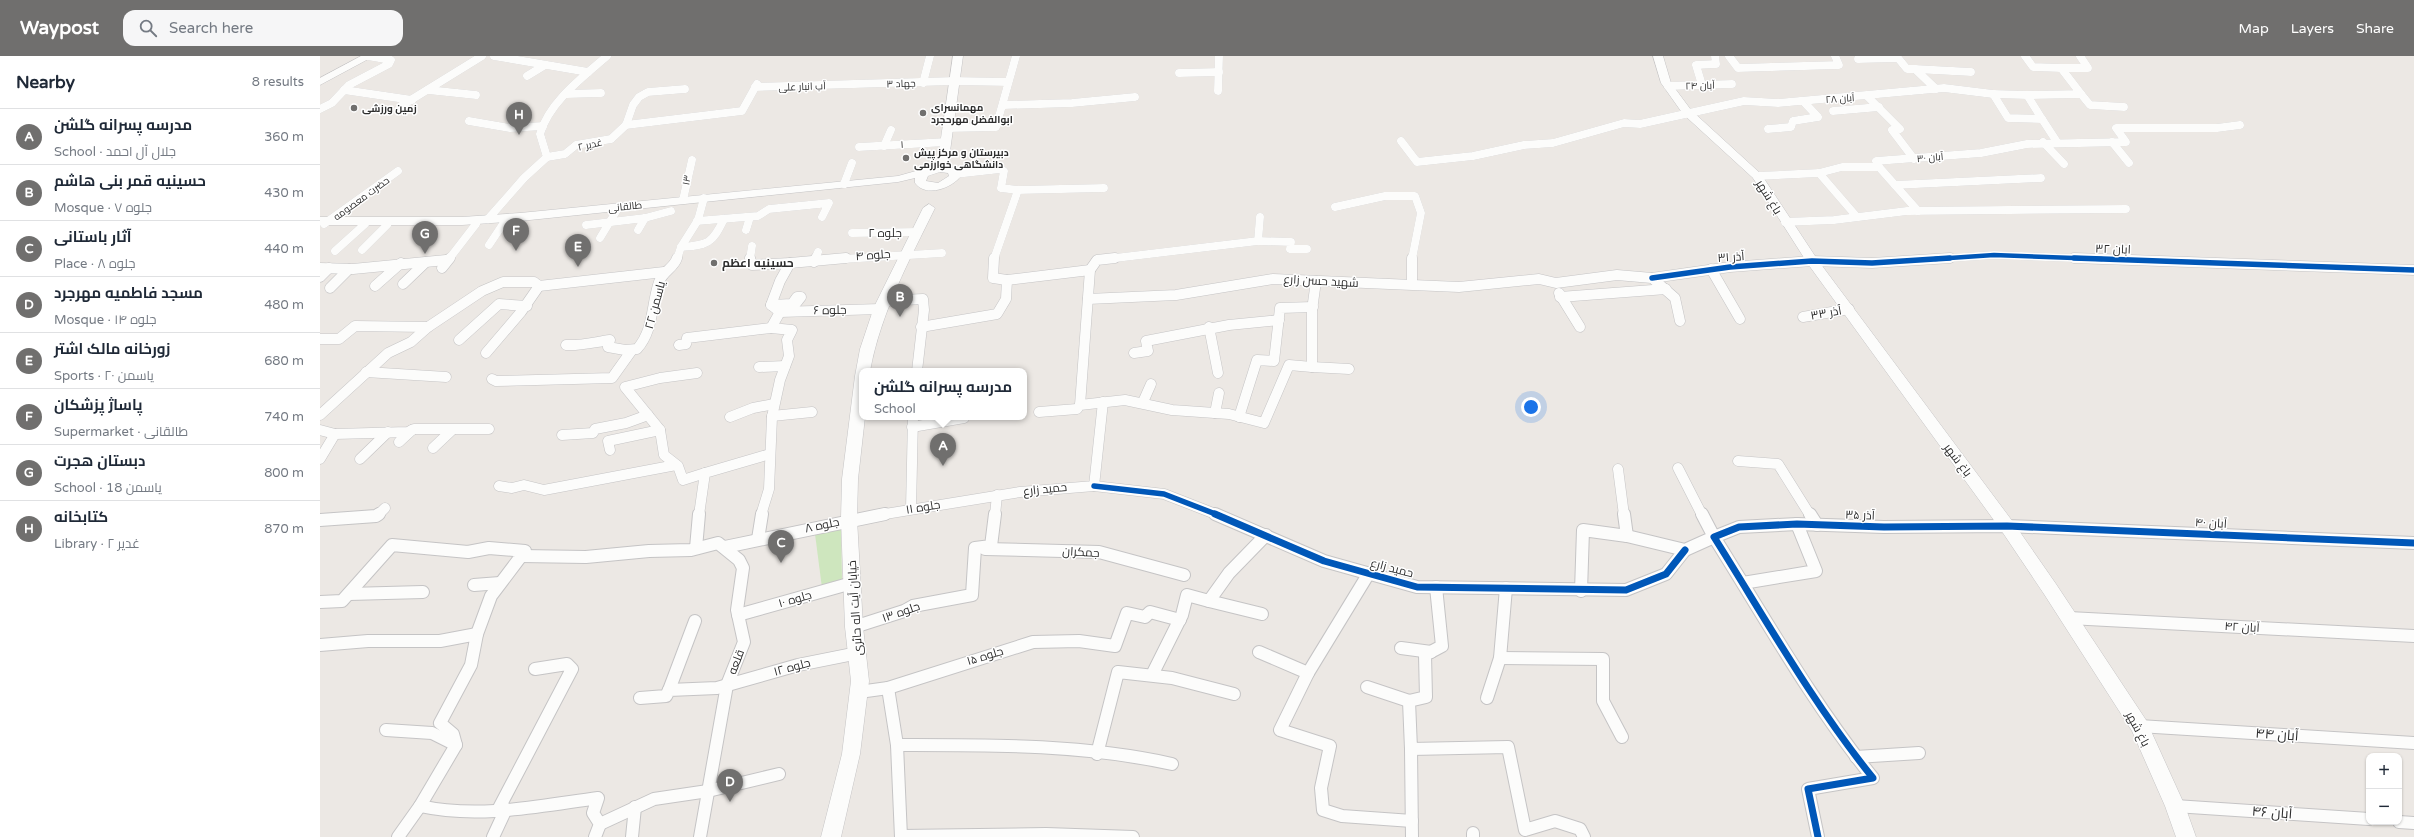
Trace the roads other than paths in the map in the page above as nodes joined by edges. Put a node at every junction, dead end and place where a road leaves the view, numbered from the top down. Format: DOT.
graph roads {
  1 [pos="369,56"];
  2 [pos="482,56"];
  3 [pos="494,56"];
  4 [pos="607,56"];
  5 [pos="930,56"];
  6 [pos="958,56"];
  7 [pos="1016,56"];
  8 [pos="1219,56"];
  9 [pos="1658,56"];
  10 [pos="1715,56"];
  11 [pos="1729,56"];
  12 [pos="1827,56"];
  13 [pos="2025,56"];
  14 [pos="2080,56"];
  15 [pos="1835,57"];
  16 [pos="1858,59"];
  17 [pos="545,65"];
  18 [pos="2061,68"];
  19 [pos="1915,69"];
  20 [pos="588,72"];
  21 [pos="1219,72"];
  22 [pos="1971,72"];
  23 [pos="1179,73"];
  24 [pos="528,76"];
  25 [pos="954,81"];
  26 [pos="320,82"];
  27 [pos="1008,82"];
  28 [pos="923,83"];
  29 [pos="1732,84"];
  30 [pos="848,85"];
  31 [pos="1702,85"];
  32 [pos="1668,86"];
  33 [pos="685,88"];
  34 [pos="1936,89"];
  35 [pos="344,90"];
  36 [pos="428,90"];
  37 [pos="1218,91"];
  38 [pos="601,93"];
  39 [pos="567,94"];
  40 [pos="1993,94"];
  41 [pos="2081,94"];
  42 [pos="476,95"];
  43 [pos="2027,95"];
  44 [pos="1867,96"];
  45 [pos="1135,98"];
  46 [pos="412,100"];
  47 [pos="1803,101"];
  48 [pos="1004,105"];
  49 [pos="401,106"];
  50 [pos="1879,107"];
  51 [pos="2124,107"];
  52 [pos="320,109"];
  53 [pos="1833,110"];
  54 [pos="1688,112"];
  55 [pos="2043,119"];
  56 [pos="469,121"];
  57 [pos="626,125"];
  58 [pos="2240,125"];
  59 [pos="543,126"];
  60 [pos="948,128"];
  61 [pos="1768,129"];
  62 [pos="891,130"];
  63 [pos="1400,141"];
  64 [pos="946,142"];
  65 [pos="2043,142"];
  66 [pos="2057,142"];
  67 [pos="2112,142"];
  68 [pos="884,146"];
  69 [pos="858,147"];
  70 [pos="547,157"];
  71 [pos="1914,159"];
  72 [pos="692,160"];
  73 [pos="852,163"];
  74 [pos="2129,163"];
  75 [pos="2064,164"];
  76 [pos="1879,167"];
  77 [pos="942,168"];
  78 [pos="398,171"];
  79 [pos="928,171"];
  80 [pos="1819,173"];
  81 [pos="1757,176"];
  82 [pos="952,178"];
  83 [pos="2041,178"];
  84 [pos="844,184"];
  85 [pos="924,185"];
  86 [pos="1895,185"];
  87 [pos="1104,188"];
  88 [pos="1018,190"];
  89 [pos="683,200"];
  90 [pos="703,200"];
  91 [pos="1335,207"];
  92 [pos="929,208"];
  93 [pos="2126,209"];
  94 [pos="617,210"];
  95 [pos="672,211"];
  96 [pos="1918,211"];
  97 [pos="750,217"];
  98 [pos="822,217"];
  99 [pos="1260,217"];
  100 [pos="1857,217"];
  101 [pos="645,218"];
  102 [pos="724,220"];
  103 [pos="505,221"];
  104 [pos="697,221"];
  105 [pos="323,222"];
  106 [pos="483,222"];
  107 [pos="610,222"];
  108 [pos="1785,222"];
  109 [pos="365,224"];
  110 [pos="387,225"];
  111 [pos="586,225"];
  112 [pos="638,230"];
  113 [pos="746,230"];
  114 [pos="917,232"];
  115 [pos="852,233"];
  116 [pos="600,238"];
  117 [pos="1258,241"];
  118 [pos="489,246"];
  119 [pos="752,246"];
  120 [pos="681,247"];
  121 [pos="1307,249"];
  122 [pos="362,250"];
  123 [pos="335,251"];
  124 [pos="818,252"];
  125 [pos="907,253"];
  126 [pos="942,253"];
  127 [pos="446,260"];
  128 [pos="1812,261"];
  129 [pos="426,262"];
  130 [pos="814,262"];
  131 [pos="401,263"];
  132 [pos="790,263"];
  133 [pos="324,268"];
  134 [pos="442,268"];
  135 [pos="349,269"];
  136 [pos="1711,269"];
  137 [pos="1090,270"];
  138 [pos="2414,270"];
  139 [pos="664,272"];
  140 [pos="320,277"];
  141 [pos="1652,278"];
  142 [pos="1007,280"];
  143 [pos="1316,282"];
  144 [pos="1556,283"];
  145 [pos="403,284"];
  146 [pos="1412,284"];
  147 [pos="375,286"];
  148 [pos="539,286"];
  149 [pos="330,288"];
  150 [pos="1666,288"];
  151 [pos="1560,297"];
  152 [pos="1088,299"];
  153 [pos="771,305"];
  154 [pos="881,305"];
  155 [pos="527,306"];
  156 [pos="1313,307"];
  157 [pos="1849,310"];
  158 [pos="790,311"];
  159 [pos="780,312"];
  160 [pos="1803,317"];
  161 [pos="1740,319"];
  162 [pos="1279,320"];
  163 [pos="1680,321"];
  164 [pos="428,327"];
  165 [pos="921,327"];
  166 [pos="1209,327"];
  167 [pos="1580,327"];
  168 [pos="771,328"];
  169 [pos="320,339"];
  170 [pos="459,340"];
  171 [pos="566,345"];
  172 [pos="679,345"];
  173 [pos="634,349"];
  174 [pos="486,353"];
  175 [pos="1134,353"];
  176 [pos="785,366"];
  177 [pos="759,367"];
  178 [pos="1312,367"];
  179 [pos="863,368"];
  180 [pos="917,368"];
  181 [pos="1349,370"];
  182 [pos="366,372"];
  183 [pos="698,373"];
  184 [pos="1218,373"];
  185 [pos="446,377"];
  186 [pos="492,380"];
  187 [pos="1151,384"];
  188 [pos="1219,394"];
  189 [pos="859,402"];
  190 [pos="1103,402"];
  191 [pos="1143,402"];
  192 [pos="774,404"];
  193 [pos="1080,405"];
  194 [pos="812,412"];
  195 [pos="1039,412"];
  196 [pos="1215,413"];
  197 [pos="320,415"];
  198 [pos="648,415"];
  199 [pos="772,416"];
  200 [pos="730,417"];
  201 [pos="1239,417"];
  202 [pos="938,420"];
  203 [pos="913,422"];
  204 [pos="414,429"];
  205 [pos="489,429"];
  206 [pos="320,430"];
  207 [pos="452,430"];
  208 [pos="660,430"];
  209 [pos="388,432"];
  210 [pos="335,434"];
  211 [pos="562,435"];
  212 [pos="399,442"];
  213 [pos="433,448"];
  214 [pos="610,450"];
  215 [pos="770,454"];
  216 [pos="360,459"];
  217 [pos="320,460"];
  218 [pos="1738,460"];
  219 [pos="676,464"];
  220 [pos="1678,468"];
  221 [pos="1618,469"];
  222 [pos="705,473"];
  223 [pos="499,486"];
  224 [pos="1094,486"];
  225 [pos="997,495"];
  226 [pos="385,508"];
  227 [pos="911,509"];
  228 [pos="848,519"];
  229 [pos="320,520"];
  230 [pos="1797,524"];
  231 [pos="1817,525"];
  232 [pos="2007,526"];
  233 [pos="1266,535"];
  234 [pos="1627,536"];
  235 [pos="1714,537"];
  236 [pos="758,539"];
  237 [pos="2414,543"];
  238 [pos="722,545"];
  239 [pos="696,548"];
  240 [pos="975,548"];
  241 [pos="1685,550"];
  242 [pos="521,556"];
  243 [pos="1368,573"];
  244 [pos="1184,576"];
  245 [pos="500,583"];
  246 [pos="852,583"];
  247 [pos="1743,583"];
  248 [pos="474,585"];
  249 [pos="1436,587"];
  250 [pos="1506,588"];
  251 [pos="1581,591"];
  252 [pos="423,592"];
  253 [pos="349,594"];
  254 [pos="1209,601"];
  255 [pos="320,602"];
  256 [pos="1262,614"];
  257 [pos="738,615"];
  258 [pos="2069,618"];
  259 [pos="1180,620"];
  260 [pos="695,622"];
  261 [pos="854,627"];
  262 [pos="477,634"];
  263 [pos="2414,636"];
  264 [pos="320,645"];
  265 [pos="1402,648"];
  266 [pos="1259,652"];
  267 [pos="1431,652"];
  268 [pos="858,653"];
  269 [pos="1500,658"];
  270 [pos="535,669"];
  271 [pos="1308,674"];
  272 [pos="1152,675"];
  273 [pos="727,686"];
  274 [pos="1367,687"];
  275 [pos="888,688"];
  276 [pos="669,690"];
  277 [pos="859,692"];
  278 [pos="1234,694"];
  279 [pos="640,698"];
  280 [pos="1487,698"];
  281 [pos="1409,701"];
  282 [pos="2139,726"];
  283 [pos="386,730"];
  284 [pos="1622,737"];
  285 [pos="2414,743"];
  286 [pos="456,745"];
  287 [pos="896,745"];
  288 [pos="1411,749"];
  289 [pos="1919,753"];
  290 [pos="1097,754"];
  291 [pos="1856,757"];
  292 [pos="1172,764"];
  293 [pos="779,774"];
  294 [pos="708,791"];
  295 [pos="420,806"];
  296 [pos="2175,806"];
  297 [pos="635,807"];
  298 [pos="502,810"];
  299 [pos="2366,819"];
  300 [pos="1412,821"];
  301 [pos="2402,822"];
  302 [pos="2414,823"];
  303 [pos="600,824"];
  304 [pos="1061,835"];
  305 [pos="398,837"];
  306 [pos="493,837"];
  307 [pos="595,837"];
  308 [pos="632,837"];
  309 [pos="700,837"];
  310 [pos="831,837"];
  311 [pos="901,837"];
  312 [pos="976,837"];
  313 [pos="1133,837"];
  314 [pos="1412,837"];
  315 [pos="1584,837"];
  316 [pos="1818,837"];
  317 [pos="2186,837"];
  1 -- 26 [label="main road"];
  1 -- 35 [label="street"];
  2 -- 36 [label="street"];
  3 -- 17 [label="street"];
  4 -- 20 [label="street"];
  5 -- 28 [label="street"];
  6 -- 25 [label="main road"];
  7 -- 27 [label="street"];
  8 -- 21 [label="street"];
  9 -- 32 [label="main road, باغ شهر"];
  10 -- 31 [label="street"];
  11 -- 15 [label="street"];
  12 -- 15 [label="street"];
  13 -- 18 [label="street"];
  14 -- 18 [label="street"];
  16 -- 19 [label="street"];
  17 -- 20 [label="street"];
  17 -- 24 [label="street"];
  18 -- 41 [label="street"];
  19 -- 22 [label="street"];
  19 -- 34 [label="street"];
  20 -- 39 [label="street"];
  21 -- 23 [label="street"];
  21 -- 37 [label="street"];
  25 -- 27 [label="street, جهاد ۳"];
  25 -- 28 [label="street, جهاد ۳"];
  25 -- 60 [label="main road"];
  27 -- 48 [label="street"];
  28 -- 30 [label="street, جهاد ۳"];
  29 -- 31 [label="street, آبان ۲۴"];
  30 -- 57 [label="street, آب انبار علی"];
  31 -- 32 [label="street, آبان ۲۴"];
  32 -- 54 [label="main road, باغ شهر"];
  33 -- 57 [label="street"];
  34 -- 40 [label="street, آبان ۲۸"];
  34 -- 44 [label="street, آبان ۲۸"];
  35 -- 46 [label="street"];
  35 -- 52 [label="street"];
  36 -- 42 [label="street"];
  36 -- 46 [label="street"];
  38 -- 39 [label="street"];
  39 -- 59 [label="street"];
  40 -- 43 [label="street, آبان ۲۸"];
  40 -- 55 [label="street"];
  41 -- 43 [label="street, آبان ۲۸"];
  41 -- 51 [label="street"];
  43 -- 55 [label="street"];
  44 -- 47 [label="street, آبان ۲۸"];
  44 -- 50 [label="street"];
  45 -- 48 [label="street"];
  46 -- 49 [label="street"];
  47 -- 54 [label="street, آبان ۲۸"];
  47 -- 61 [label="street"];
  48 -- 60 [label="street"];
  50 -- 53 [label="street"];
  50 -- 71 [label="street"];
  54 -- 63 [label="street, آبان ۲۸"];
  54 -- 81 [label="main road, باغ شهر"];
  55 -- 66 [label="street"];
  56 -- 59 [label="street"];
  57 -- 70 [label="street, غدیر ۲"];
  58 -- 67 [label="street"];
  59 -- 70 [label="street"];
  60 -- 64 [label="main road"];
  62 -- 68 [label="street"];
  64 -- 68 [label="street, ۱"];
  64 -- 77 [label="main road"];
  65 -- 66 [label="street, آبان ۳۰"];
  65 -- 71 [label="street, آبان ۳۰"];
  65 -- 75 [label="street"];
  66 -- 67 [label="street, آبان ۳۰"];
  67 -- 74 [label="street"];
  68 -- 69 [label="street, ۱"];
  70 -- 106 [label="street"];
  71 -- 76 [label="street, آبان ۳۰"];
  72 -- 89 [label="street, ۱۳"];
  73 -- 84 [label="street"];
  76 -- 80 [label="street"];
  76 -- 86 [label="street"];
  77 -- 79 [label="main road, طالقانی"];
  77 -- 82 [label="main road"];
  78 -- 105 [label="street, حضرت معصومه"];
  79 -- 84 [label="main road, طالقانی"];
  79 -- 85 [label="main road"];
  80 -- 81 [label="street"];
  80 -- 100 [label="street"];
  81 -- 108 [label="main road, باغ شهر"];
  82 -- 85 [label="main road, طالقانی"];
  82 -- 88 [label="street"];
  82 -- 92 [label="main road"];
  83 -- 86 [label="street"];
  84 -- 90 [label="main road, طالقانی"];
  85 -- 90 [label="main road, طالقانی"];
  85 -- 92 [label="main road"];
  86 -- 96 [label="street"];
  87 -- 88 [label="street"];
  88 -- 142 [label="street"];
  89 -- 90 [label="main road, طالقانی"];
  89 -- 106 [label="main road, طالقانی"];
  90 -- 94 [label="main road, طالقانی"];
  90 -- 104 [label="street, یاسمن ۲۲"];
  91 -- 146 [label="street"];
  92 -- 114 [label="main road"];
  93 -- 96 [label="street"];
  94 -- 103 [label="main road, طالقانی"];
  94 -- 107 [label="street"];
  95 -- 101 [label="street"];
  96 -- 100 [label="street"];
  97 -- 98 [label="street"];
  97 -- 102 [label="street"];
  97 -- 113 [label="street"];
  99 -- 117 [label="street"];
  100 -- 108 [label="street"];
  101 -- 107 [label="street"];
  101 -- 112 [label="street"];
  102 -- 104 [label="street"];
  102 -- 120 [label="street"];
  103 -- 106 [label="main road, طالقانی"];
  103 -- 118 [label="street"];
  104 -- 120 [label="street, یاسمن ۲۲"];
  105 -- 106 [label="main road, طالقانی"];
  105 -- 109 [label="main road, طالقانی"];
  106 -- 110 [label="main road, طالقانی"];
  106 -- 127 [label="street"];
  107 -- 111 [label="street"];
  107 -- 116 [label="street"];
  108 -- 128 [label="main road, باغ شهر"];
  109 -- 110 [label="main road, طالقانی"];
  109 -- 123 [label="street"];
  110 -- 122 [label="street"];
  114 -- 115 [label="street, جلوه ۲"];
  114 -- 125 [label="main road"];
  117 -- 121 [label="street"];
  117 -- 137 [label="street"];
  119 -- 132 [label="street, جلوه ۴"];
  120 -- 139 [label="street, یاسمن ۲۲"];
  124 -- 130 [label="street"];
  125 -- 126 [label="street, جلوه ۴"];
  125 -- 130 [label="street, جلوه ۴"];
  125 -- 154 [label="main road"];
  127 -- 129 [label="street"];
  127 -- 134 [label="street"];
  128 -- 136 [label="street, آذر ۳۱"];
  128 -- 138 [label="street, ابان ۳۲"];
  128 -- 157 [label="main road, باغ شهر"];
  129 -- 131 [label="street"];
  129 -- 145 [label="street"];
  130 -- 132 [label="street, جلوه ۴"];
  131 -- 135 [label="street"];
  131 -- 147 [label="street"];
  132 -- 153 [label="street"];
  133 -- 135 [label="street"];
  133 -- 140 [label="street"];
  135 -- 149 [label="street"];
  136 -- 141 [label="street, آذر ۳۱"];
  136 -- 161 [label="street"];
  137 -- 142 [label="street"];
  137 -- 152 [label="street"];
  139 -- 148 [label="street"];
  139 -- 173 [label="street, یاسمن ۲۲"];
  141 -- 144 [label="street, آذر ۳۱"];
  141 -- 150 [label="street"];
  142 -- 165 [label="street"];
  143 -- 146 [label="street, شهید حسن زارع"];
  143 -- 152 [label="street, شهید حسن زارع"];
  143 -- 156 [label="street"];
  144 -- 146 [label="street, شهید حسن زارع"];
  144 -- 151 [label="street"];
  148 -- 155 [label="street"];
  148 -- 164 [label="street"];
  150 -- 151 [label="street"];
  150 -- 163 [label="street"];
  151 -- 167 [label="street"];
  152 -- 193 [label="street"];
  153 -- 158 [label="street"];
  153 -- 159 [label="street"];
  154 -- 158 [label="street, جلوه ۶"];
  154 -- 165 [label="street, جلوه ۶"];
  154 -- 179 [label="main road"];
  155 -- 170 [label="street"];
  155 -- 174 [label="street"];
  156 -- 162 [label="street"];
  156 -- 178 [label="street"];
  157 -- 160 [label="street, آذر ۳۳"];
  157 -- 232 [label="main road, باغ شهر"];
  158 -- 159 [label="street, جلوه ۶"];
  159 -- 168 [label="street"];
  162 -- 166 [label="street"];
  162 -- 201 [label="street"];
  164 -- 169 [label="street"];
  164 -- 182 [label="street"];
  165 -- 180 [label="street"];
  166 -- 175 [label="street"];
  166 -- 184 [label="street"];
  168 -- 172 [label="street"];
  168 -- 176 [label="street"];
  171 -- 173 [label="street"];
  173 -- 186 [label="street, یاسمن ۲۲"];
  176 -- 177 [label="street"];
  176 -- 192 [label="street"];
  178 -- 181 [label="street"];
  178 -- 201 [label="street"];
  182 -- 185 [label="street"];
  182 -- 197 [label="street"];
  183 -- 198 [label="street"];
  187 -- 191 [label="street"];
  188 -- 196 [label="street"];
  189 -- 228 [label="main road, خیابان آیت اله حائری"];
  190 -- 191 [label="street"];
  190 -- 193 [label="street"];
  190 -- 224 [label="street"];
  191 -- 196 [label="street"];
  192 -- 199 [label="street"];
  192 -- 200 [label="street"];
  193 -- 195 [label="street"];
  194 -- 199 [label="street"];
  196 -- 201 [label="street"];
  198 -- 208 [label="street"];
  198 -- 211 [label="street"];
  199 -- 215 [label="street"];
  202 -- 203 [label="street"];
  203 -- 227 [label="street"];
  204 -- 207 [label="street"];
  204 -- 209 [label="street"];
  204 -- 212 [label="street"];
  205 -- 207 [label="street"];
  206 -- 210 [label="street"];
  207 -- 213 [label="street"];
  208 -- 214 [label="street"];
  208 -- 219 [label="street"];
  209 -- 210 [label="street"];
  209 -- 216 [label="street"];
  210 -- 217 [label="street"];
  215 -- 222 [label="street"];
  215 -- 236 [label="street"];
  218 -- 231 [label="street"];
  219 -- 222 [label="street"];
  219 -- 223 [label="street"];
  220 -- 235 [label="street"];
  221 -- 234 [label="street"];
  222 -- 239 [label="street"];
  224 -- 225 [label="street, حمید زارع"];
  224 -- 233 [label="street, حمید زارع"];
  225 -- 227 [label="street, جلوه ۱۱"];
  225 -- 240 [label="street"];
  226 -- 229 [label="street"];
  227 -- 228 [label="street, جلوه ۱۱"];
  228 -- 236 [label="street, جلوه ۸"];
  228 -- 246 [label="main road, خیابان آیت اله حائری"];
  230 -- 231 [label="street, آذر ۳۵"];
  230 -- 235 [label="street, آذر ۳۵"];
  230 -- 247 [label="street"];
  231 -- 232 [label="street, آذر ۳۵"];
  232 -- 237 [label="street, آبان ۴۰"];
  232 -- 258 [label="main road, باغ شهر"];
  233 -- 243 [label="street, حمید زارع"];
  233 -- 254 [label="street"];
  234 -- 241 [label="street"];
  234 -- 251 [label="street"];
  235 -- 241 [label="street, آذر ۳۵"];
  235 -- 247 [label="street"];
  236 -- 238 [label="street, جلوه ۸"];
  238 -- 239 [label="street, جلوه ۸"];
  238 -- 257 [label="street, قلعه"];
  239 -- 242 [label="street, جلوه ۸"];
  240 -- 244 [label="street, جمکران"];
  240 -- 261 [label="street, جلوه ۱۳"];
  241 -- 251 [label="street, حمید زارع"];
  242 -- 245 [label="street"];
  242 -- 253 [label="street"];
  243 -- 249 [label="street, حمید زارع"];
  243 -- 271 [label="street"];
  245 -- 248 [label="street"];
  245 -- 262 [label="street"];
  246 -- 257 [label="street, جلوه ۱۰"];
  246 -- 261 [label="main road, خیابان آیت اله حائری"];
  247 -- 291 [label="street"];
  249 -- 250 [label="street, حمید زارع"];
  249 -- 267 [label="street"];
  250 -- 251 [label="street, حمید زارع"];
  250 -- 269 [label="street"];
  252 -- 253 [label="street"];
  253 -- 255 [label="street"];
  254 -- 256 [label="street"];
  254 -- 259 [label="street"];
  257 -- 273 [label="street, قلعه"];
  258 -- 263 [label="street, آبان ۴۲"];
  258 -- 282 [label="main road, باغ شهر"];
  259 -- 272 [label="street"];
  259 -- 275 [label="street, جلوه ۱۵"];
  260 -- 276 [label="street"];
  261 -- 268 [label="main road, خیابان آیت اله حائری"];
  262 -- 264 [label="street"];
  262 -- 286 [label="street"];
  265 -- 267 [label="street"];
  266 -- 271 [label="street"];
  267 -- 281 [label="street"];
  268 -- 273 [label="street, جلوه ۱۲"];
  268 -- 277 [label="main road, خیابان آیت اله حائری"];
  269 -- 280 [label="street"];
  269 -- 284 [label="street"];
  270 -- 298 [label="street"];
  271 -- 300 [label="street"];
  272 -- 278 [label="street"];
  272 -- 290 [label="street"];
  273 -- 276 [label="street, جلوه ۱۲"];
  273 -- 294 [label="street, قلعه"];
  274 -- 281 [label="street"];
  275 -- 277 [label="street, جلوه ۱۵"];
  275 -- 287 [label="street"];
  276 -- 279 [label="street, جلوه ۱۲"];
  277 -- 310 [label="main road, خیابان آیت اله حائری"];
  281 -- 288 [label="street"];
  282 -- 285 [label="street, آبان ۴۴"];
  282 -- 296 [label="main road, باغ شهر"];
  283 -- 286 [label="street"];
  286 -- 295 [label="street"];
  287 -- 290 [label="street"];
  287 -- 311 [label="street"];
  288 -- 300 [label="street"];
  288 -- 315 [label="street"];
  289 -- 291 [label="street"];
  290 -- 292 [label="street"];
  291 -- 316 [label="street"];
  293 -- 294 [label="street"];
  294 -- 297 [label="street"];
  294 -- 309 [label="street, قلعه"];
  295 -- 298 [label="street"];
  295 -- 305 [label="street"];
  296 -- 299 [label="street, آبان ۴۶"];
  296 -- 317 [label="main road, باغ شهر"];
  297 -- 303 [label="street"];
  297 -- 308 [label="street"];
  298 -- 303 [label="street"];
  298 -- 306 [label="street"];
  300 -- 314 [label="street"];
  301 -- 302 [label="street"];
  303 -- 307 [label="street"];
  304 -- 312 [label="street"];
  304 -- 313 [label="street"];
  311 -- 312 [label="street"];
}
